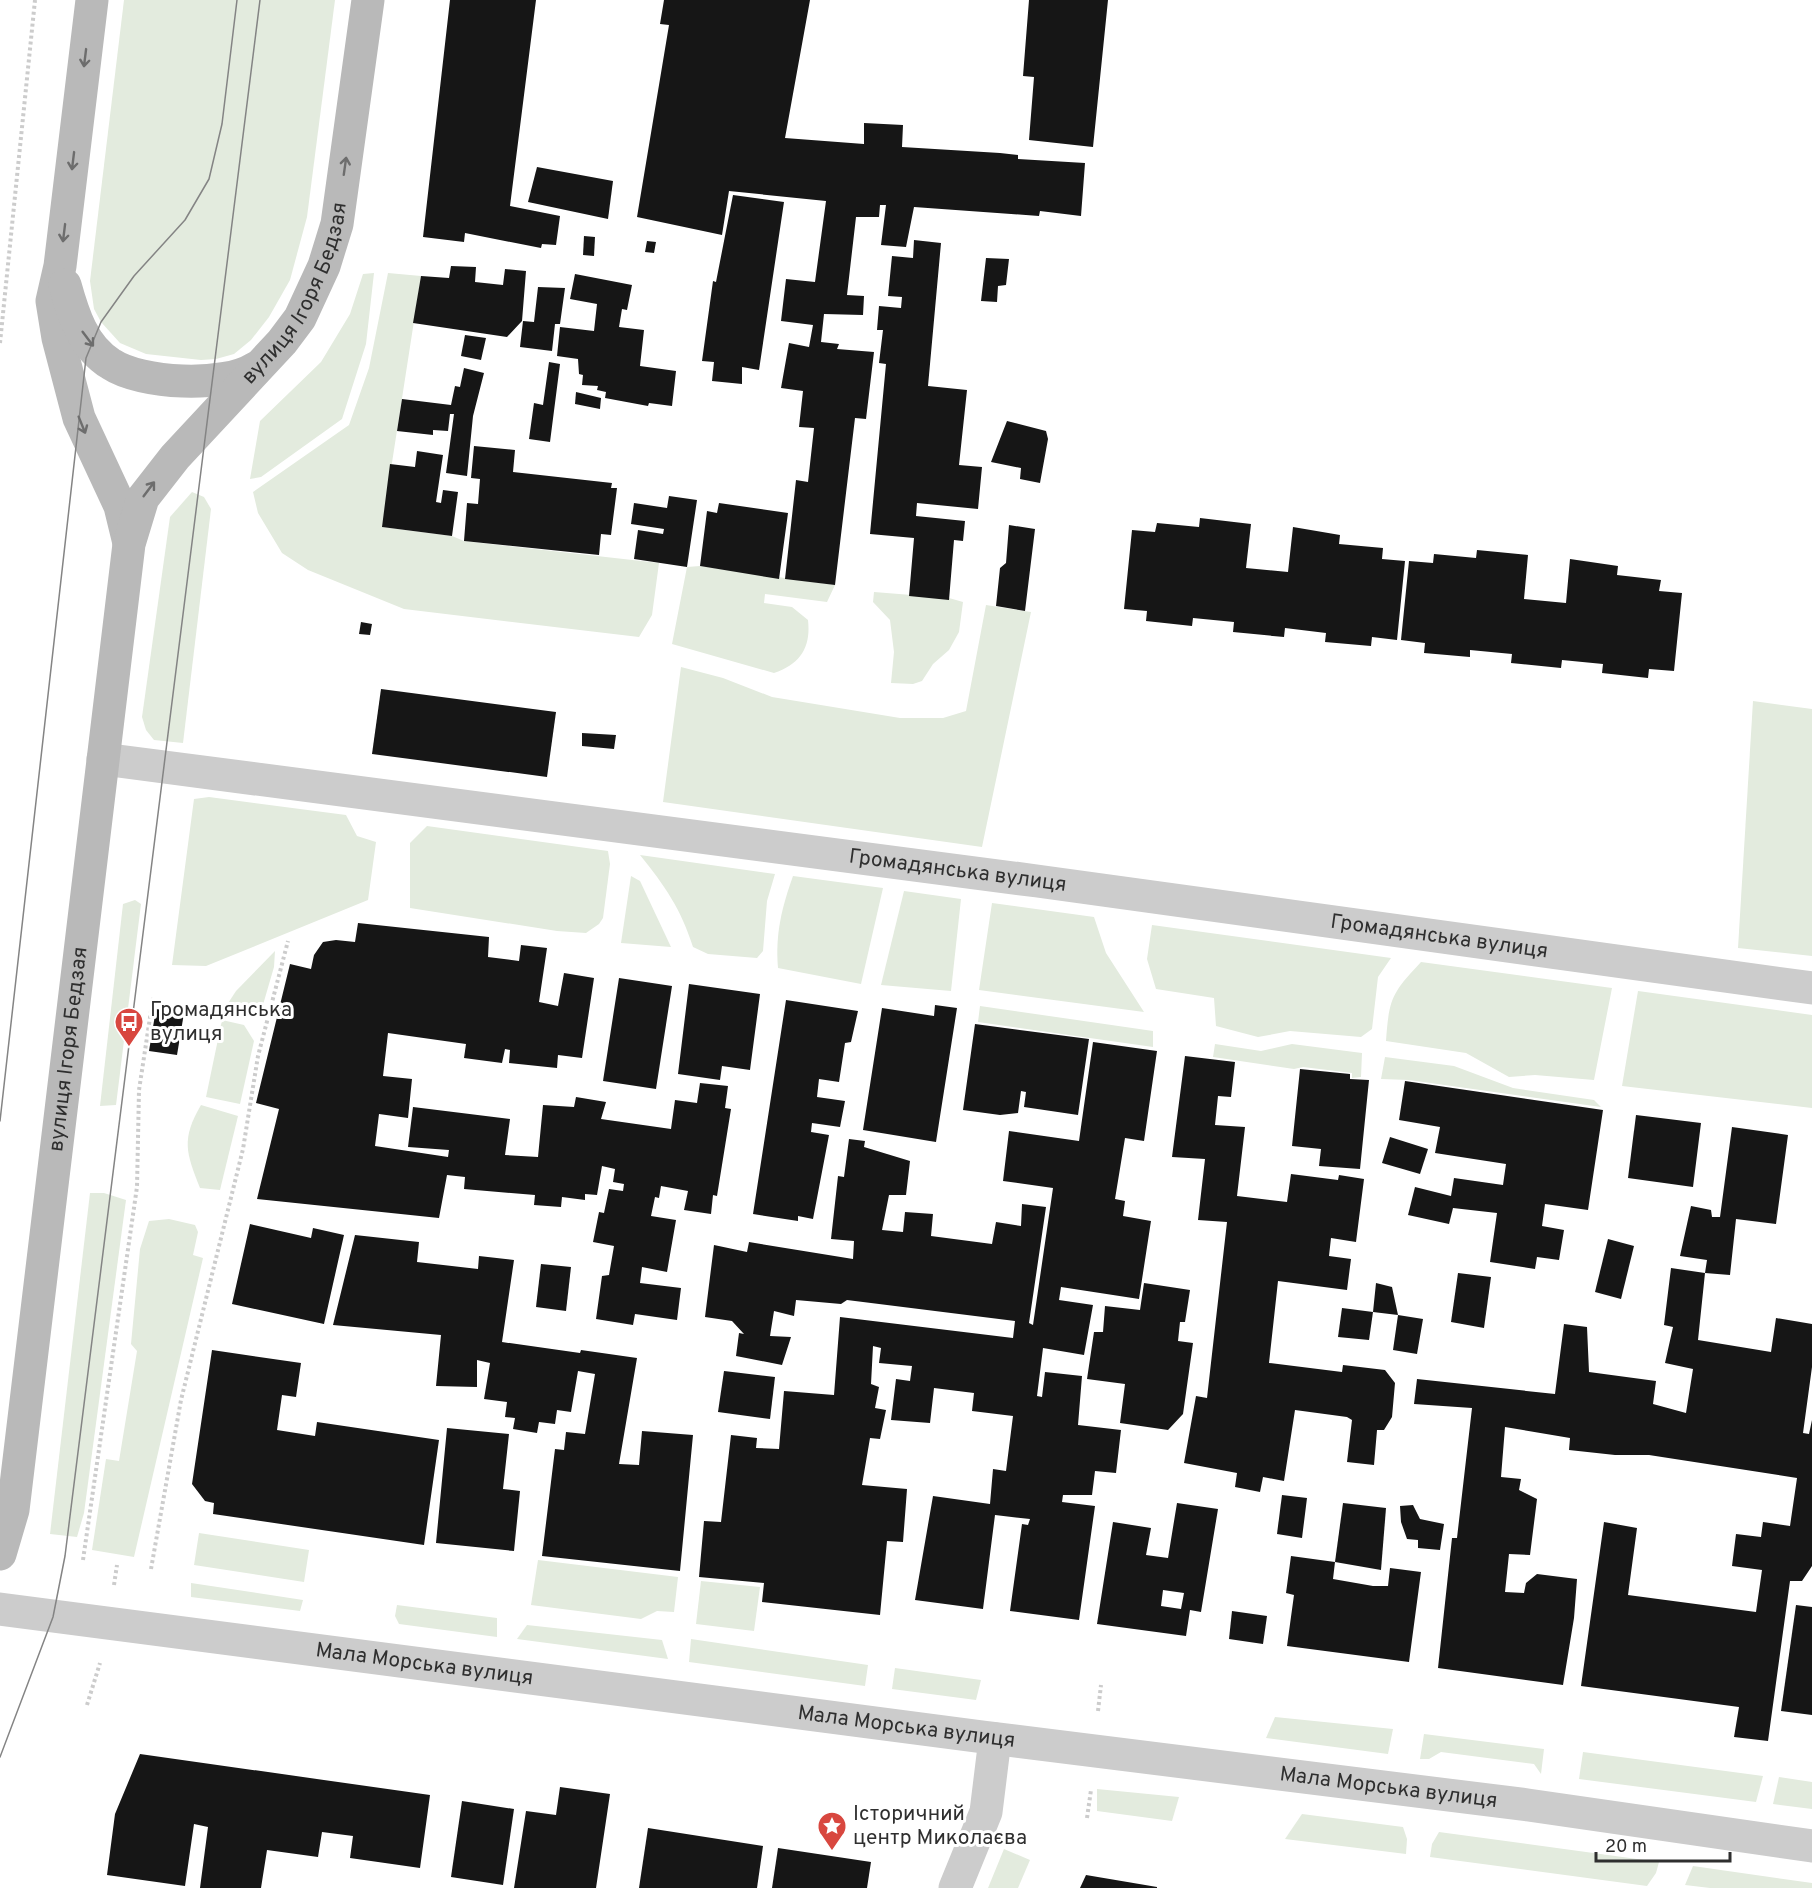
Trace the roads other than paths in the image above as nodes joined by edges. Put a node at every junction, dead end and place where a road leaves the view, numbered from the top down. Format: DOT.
graph roads {
  1 [pos="92,0"];
  2 [pos="368,0"];
  3 [pos="60,266"];
  4 [pos="262,363"];
  5 [pos="129,544"];
  6 [pos="103,759"];
  7 [pos="1812,988"];
  8 [pos="0,1554"];
  9 [pos="0,1609"];
  10 [pos="995,1739"];
  11 [pos="1812,1846"];
  12 [pos="955,1888"];
  1 -- 3 [label="street, вулиця Ігоря Бедзая, one-way"];
  4 -- 2 [label="street, вулиця Ігоря Бедзая, one-way"];
  3 -- 4 [label="street, one-way"];
  3 -- 5 [label="street, вулиця Ігоря Бедзая, one-way"];
  5 -- 4 [label="street, вулиця Ігоря Бедзая, one-way"];
  5 -- 6 [label="street, вулиця Ігоря Бедзая"];
  6 -- 7 [label="street, Громадянська вулиця"];
  6 -- 8 [label="street, вулиця Ігоря Бедзая"];
  9 -- 10 [label="street, Мала Морська вулиця"];
  10 -- 11 [label="street, Мала Морська вулиця"];
  10 -- 12 [label="street"];
}
